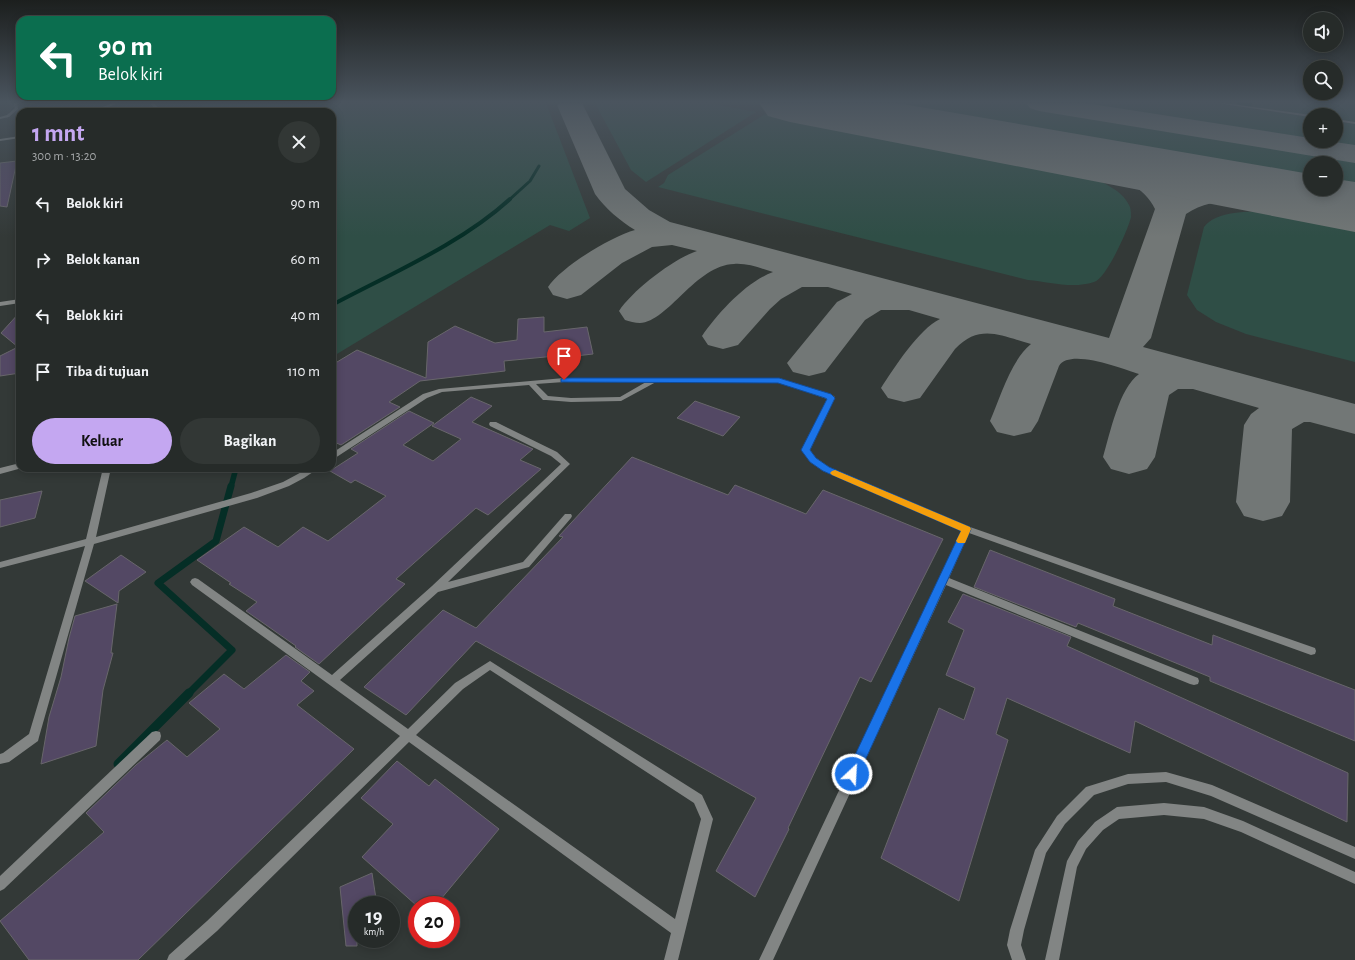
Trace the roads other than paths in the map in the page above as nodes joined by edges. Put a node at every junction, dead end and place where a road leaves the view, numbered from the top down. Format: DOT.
graph roads {
  1 [pos="16,302"];
  2 [pos="0,304"];
  3 [pos="653,380"];
  4 [pos="531,383"];
  5 [pos="493,424"];
  6 [pos="336,454"];
  7 [pos="16,467"];
  8 [pos="0,471"];
  9 [pos="106,472"];
  10 [pos="309,472"];
  11 [pos="568,516"];
  12 [pos="967,529"];
  13 [pos="90,543"];
  14 [pos="0,565"];
  15 [pos="943,580"];
  16 [pos="196,582"];
  17 [pos="435,589"];
  18 [pos="1311,651"];
  19 [pos="332,681"];
  20 [pos="1194,682"];
  21 [pos="409,735"];
  22 [pos="156,736"];
  23 [pos="0,759"];
  24 [pos="1355,853"];
  25 [pos="1355,878"];
  26 [pos="0,886"];
  27 [pos="678,930"];
  28 [pos="174,960"];
  29 [pos="671,960"];
  30 [pos="766,960"];
  31 [pos="1019,960"];
  32 [pos="1052,960"];
  1 -- 2 [label="lane"];
  3 -- 4 [label="lane"];
  3 -- 4 [label="lane"];
  3 -- 12 [label="lane"];
  4 -- 6 [label="lane"];
  5 -- 17 [label="lane"];
  7 -- 8 [label="lane"];
  9 -- 13 [label="lane"];
  10 -- 13 [label="lane"];
  11 -- 17 [label="lane"];
  12 -- 15 [label="lane"];
  12 -- 18 [label="lane"];
  13 -- 14 [label="lane"];
  13 -- 23 [label="lane"];
  15 -- 20 [label="lane"];
  15 -- 30 [label="lane"];
  16 -- 19 [label="lane"];
  17 -- 19 [label="lane"];
  19 -- 21 [label="lane"];
  21 -- 27 [label="lane"];
  21 -- 27 [label="lane"];
  21 -- 28 [label="lane"];
  22 -- 26 [label="lane"];
  24 -- 31 [label="lane"];
  25 -- 32 [label="lane"];
  27 -- 29 [label="lane"];
}
